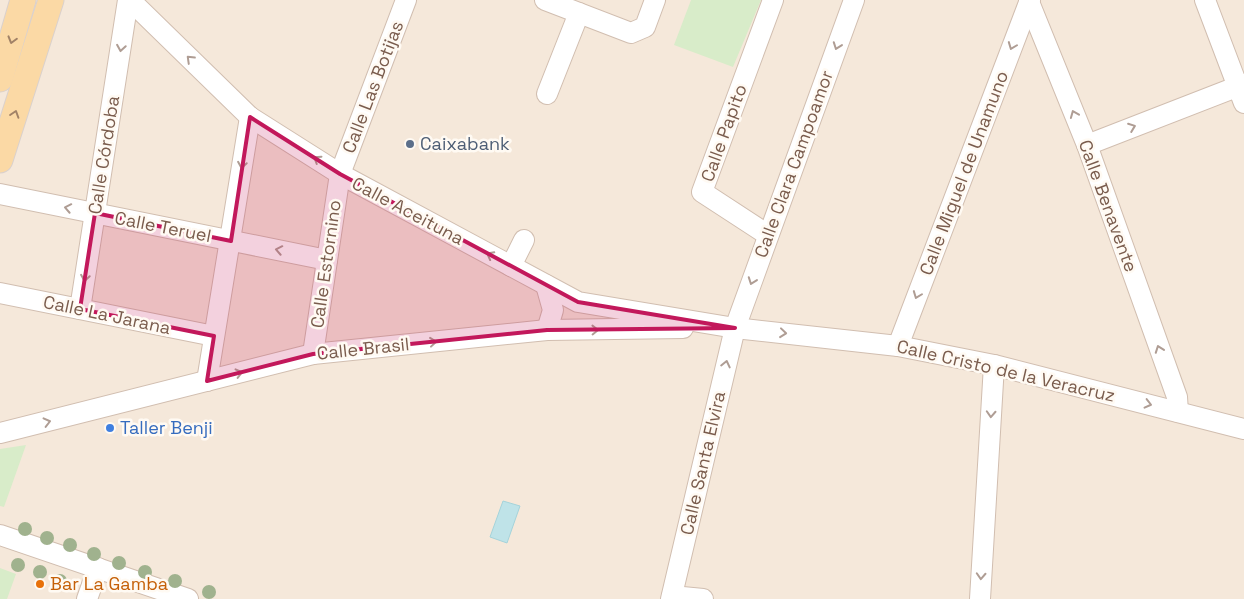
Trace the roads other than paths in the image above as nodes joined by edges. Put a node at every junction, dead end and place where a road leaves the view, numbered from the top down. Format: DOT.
graph roads {
  1 [pos="23,0"];
  2 [pos="51,0"];
  3 [pos="129,0"];
  4 [pos="406,0"];
  5 [pos="545,0"];
  6 [pos="654,0"];
  7 [pos="774,0"];
  8 [pos="854,0"];
  9 [pos="1205,0"];
  10 [pos="1029,1"];
  11 [pos="579,13"];
  12 [pos="0,79"];
  13 [pos="1242,92"];
  14 [pos="547,94"];
  15 [pos="250,117"];
  16 [pos="1086,145"];
  17 [pos="0,160"];
  18 [pos="340,174"];
  19 [pos="0,194"];
  20 [pos="95,213"];
  21 [pos="768,235"];
  22 [pos="524,240"];
  23 [pos="230,241"];
  24 [pos="327,260"];
  25 [pos="511,266"];
  26 [pos="546,285"];
  27 [pos="0,293"];
  28 [pos="80,309"];
  29 [pos="735,328"];
  30 [pos="547,330"];
  31 [pos="214,336"];
  32 [pos="898,346"];
  33 [pos="313,354"];
  34 [pos="994,365"];
  35 [pos="207,381"];
  36 [pos="1178,412"];
  37 [pos="1244,429"];
  38 [pos="0,434"];
  39 [pos="0,534"];
  40 [pos="98,568"];
  41 [pos="672,597"];
  42 [pos="87,599"];
  43 [pos="188,599"];
  44 [pos="702,599"];
  45 [pos="980,599"];
  1 -- 12 [label="main road, one-way"];
  17 -- 2 [label="main road, one-way"];
  15 -- 3 [label="street, Calle Aceituna, one-way"];
  3 -- 20 [label="street, Calle Córdoba, one-way"];
  4 -- 18 [label="street, Calle Las Botijas"];
  5 -- 11 [label="street"];
  6 -- 11 [label="street"];
  7 -- 21 [label="street, Calle Papito"];
  8 -- 21 [label="street, Calle Clara Campoamor, one-way"];
  9 -- 13 [label="street"];
  16 -- 10 [label="street, Calle Benavente, one-way"];
  10 -- 32 [label="street, Calle Miguel de Unamuno, one-way"];
  11 -- 14 [label="street"];
  16 -- 13 [label="street, one-way"];
  18 -- 15 [label="street, Calle Aceituna, one-way"];
  15 -- 23 [label="street, one-way"];
  36 -- 16 [label="street, Calle Benavente, one-way"];
  18 -- 24 [label="street, Calle Estornino"];
  25 -- 18 [label="street, Calle Aceituna, one-way"];
  20 -- 19 [label="street, Calle Teruel, one-way"];
  20 -- 23 [label="street, Calle Teruel"];
  20 -- 28 [label="street, Calle Córdoba, one-way"];
  21 -- 29 [label="street, Calle Clara Campoamor, one-way"];
  22 -- 25 [label="street"];
  24 -- 23 [label="street, Calle Teruel, one-way"];
  23 -- 31 [label="street"];
  24 -- 33 [label="street, Calle Estornino"];
  25 -- 26 [label="street, Calle Aceituna"];
  26 -- 29 [label="street, Calle Aceituna"];
  26 -- 30 [label="street"];
  27 -- 28 [label="street, Calle La Jarana"];
  28 -- 31 [label="street, Calle La Jarana"];
  30 -- 29 [label="street, Calle Brasil, one-way"];
  29 -- 32 [label="street, Calle Cristo de la Veracruz, one-way"];
  41 -- 29 [label="street, Calle Santa Elvira, one-way"];
  33 -- 30 [label="street, Calle Brasil, one-way"];
  31 -- 35 [label="street"];
  32 -- 34 [label="street, Calle Cristo de la Veracruz"];
  35 -- 33 [label="street, Calle Brasil, one-way"];
  34 -- 36 [label="street, Calle Cristo de la Veracruz, one-way"];
  34 -- 45 [label="street, one-way"];
  38 -- 35 [label="street, Calle Brasil, one-way"];
  36 -- 37 [label="street, Calle Cristo de la Veracruz"];
  39 -- 40 [label="street"];
  40 -- 42 [label="street"];
  40 -- 43 [label="street"];
  41 -- 44 [label="street"];
}
